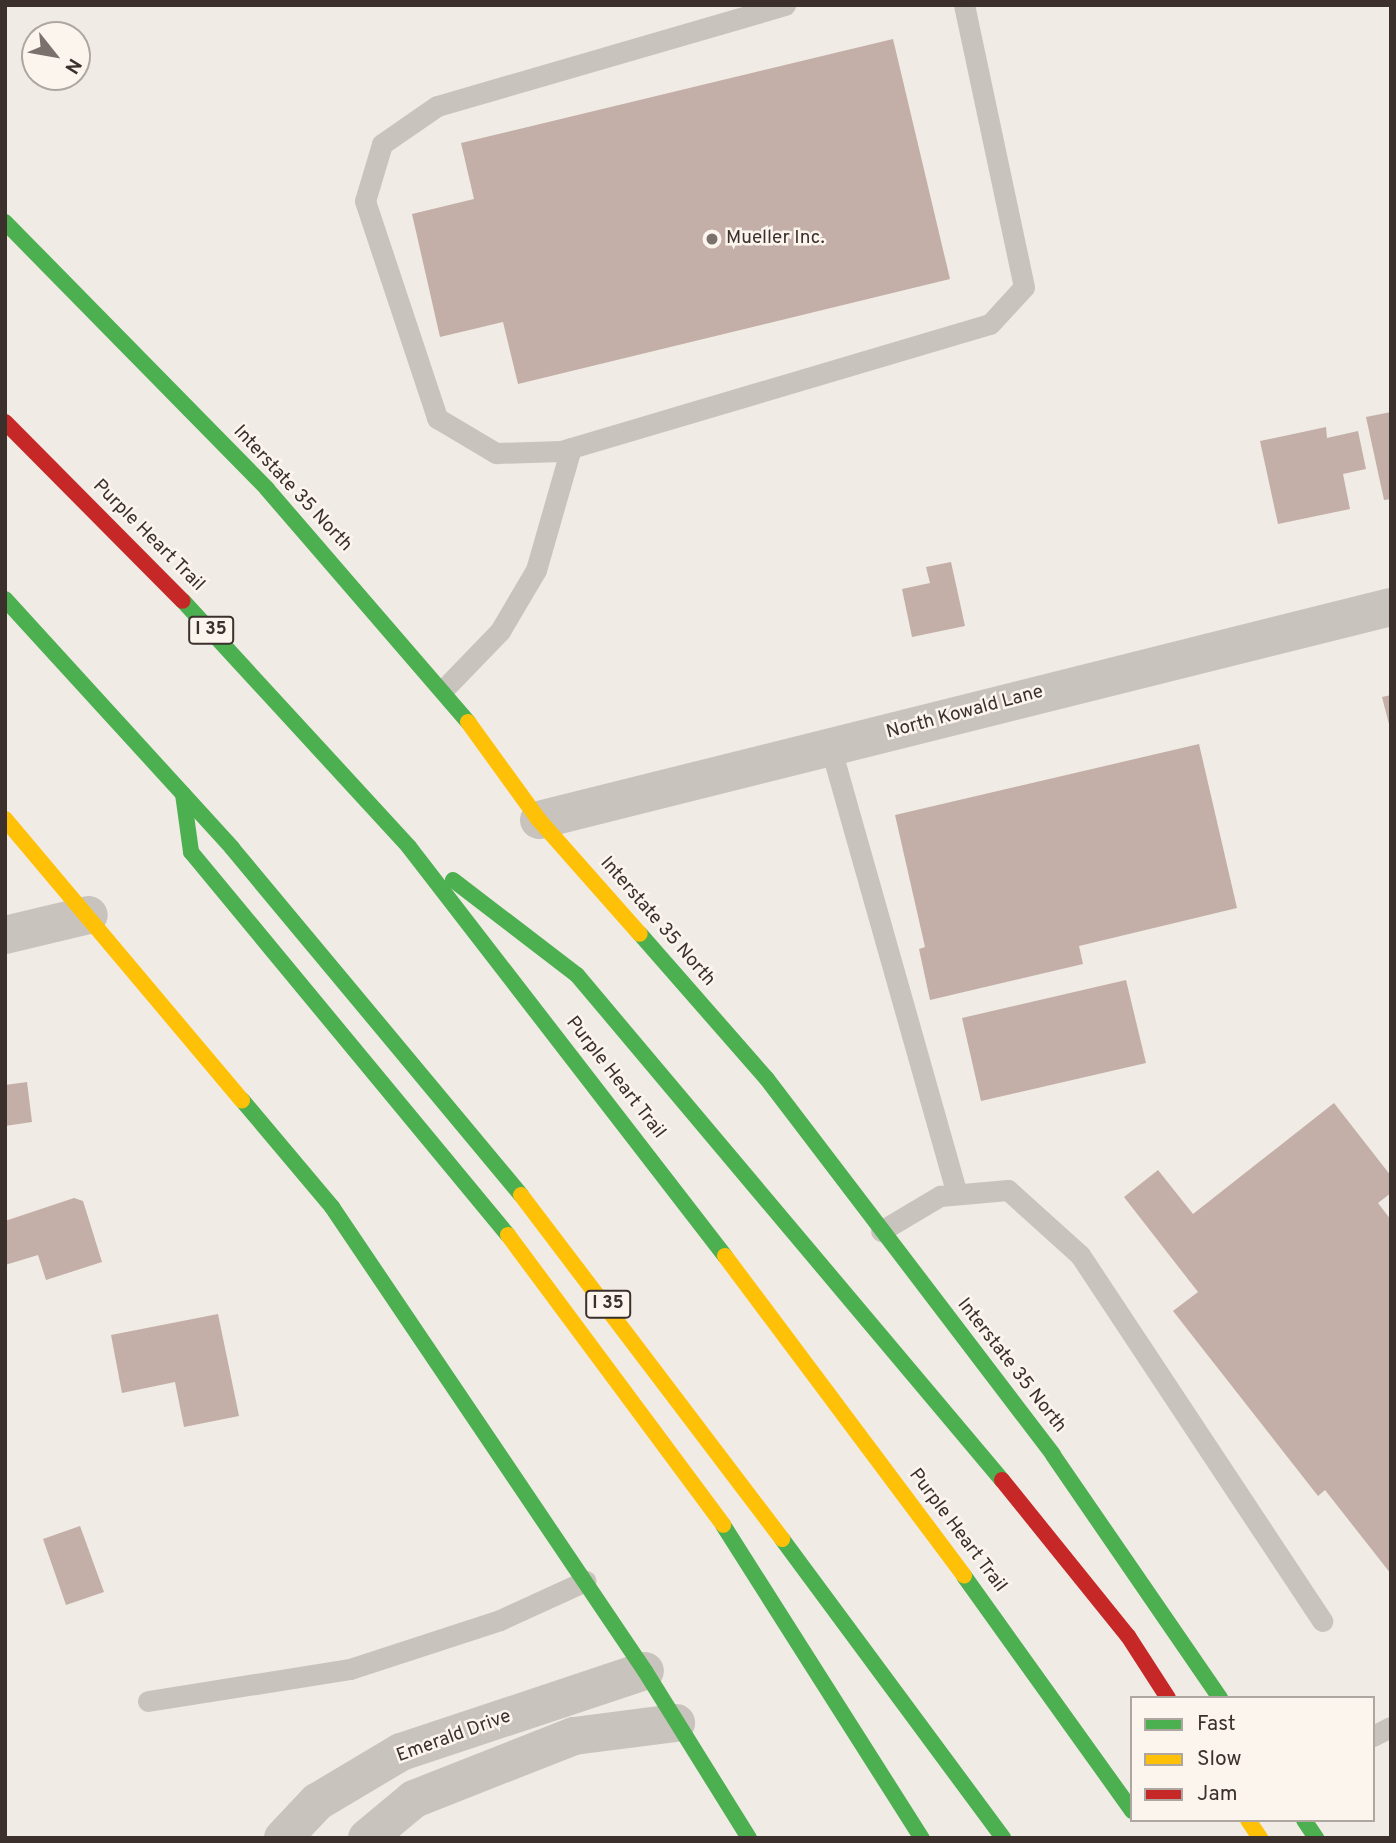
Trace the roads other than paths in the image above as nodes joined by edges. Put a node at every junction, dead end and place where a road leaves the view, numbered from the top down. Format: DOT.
graph roads {
  1 [pos="785,5"];
  2 [pos="964,5"];
  3 [pos="5,222"];
  4 [pos="5,422"];
  5 [pos="571,448"];
  6 [pos="5,599"];
  7 [pos="1391,607"];
  8 [pos="444,689"];
  9 [pos="831,749"];
  10 [pos="183,794"];
  11 [pos="5,819"];
  12 [pos="539,820"];
  13 [pos="409,847"];
  14 [pos="89,915"];
  15 [pos="5,935"];
  16 [pos="957,1193"];
  17 [pos="881,1231"];
  18 [pos="585,1581"];
  19 [pos="1322,1621"];
  20 [pos="645,1671"];
  21 [pos="1167,1696"];
  22 [pos="1219,1696"];
  23 [pos="148,1701"];
  24 [pos="676,1724"];
  25 [pos="1391,1727"];
  26 [pos="1375,1736"];
  27 [pos="1130,1808"];
  28 [pos="1249,1822"];
  29 [pos="1305,1822"];
  30 [pos="283,1838"];
  31 [pos="367,1838"];
  32 [pos="749,1838"];
  33 [pos="922,1838"];
  34 [pos="1003,1838"];
  35 [pos="1260,1838"];
  36 [pos="1316,1838"];
  1 -- 5 [label="lane"];
  2 -- 5 [label="lane"];
  3 -- 8 [label="main road, Interstate 35 North"];
  4 -- 13 [label="main road, Purple Heart Trail / I 35"];
  5 -- 8 [label="lane"];
  6 -- 10 [label="main road, I 35"];
  7 -- 9 [label="street, North Kowald Lane"];
  8 -- 12 [label="main road, Interstate 35 North"];
  9 -- 12 [label="street, North Kowald Lane"];
  9 -- 16 [label="lane"];
  10 -- 33 [label="main road"];
  10 -- 34 [label="main road, I 35"];
  11 -- 14 [label="main road"];
  12 -- 17 [label="main road, Interstate 35 North"];
  13 -- 21 [label="main road"];
  13 -- 27 [label="main road, Purple Heart Trail / I 35"];
  14 -- 15 [label="street"];
  14 -- 18 [label="main road"];
  16 -- 17 [label="lane"];
  16 -- 19 [label="lane"];
  17 -- 22 [label="main road, Interstate 35 North"];
  18 -- 20 [label="main road"];
  18 -- 23 [label="lane"];
  20 -- 24 [label="main road"];
  20 -- 30 [label="street, Emerald Drive"];
  24 -- 31 [label="street"];
  24 -- 32 [label="main road"];
  25 -- 26 [label="lane"];
  28 -- 35 [label="main road"];
  29 -- 36 [label="main road"];
}
